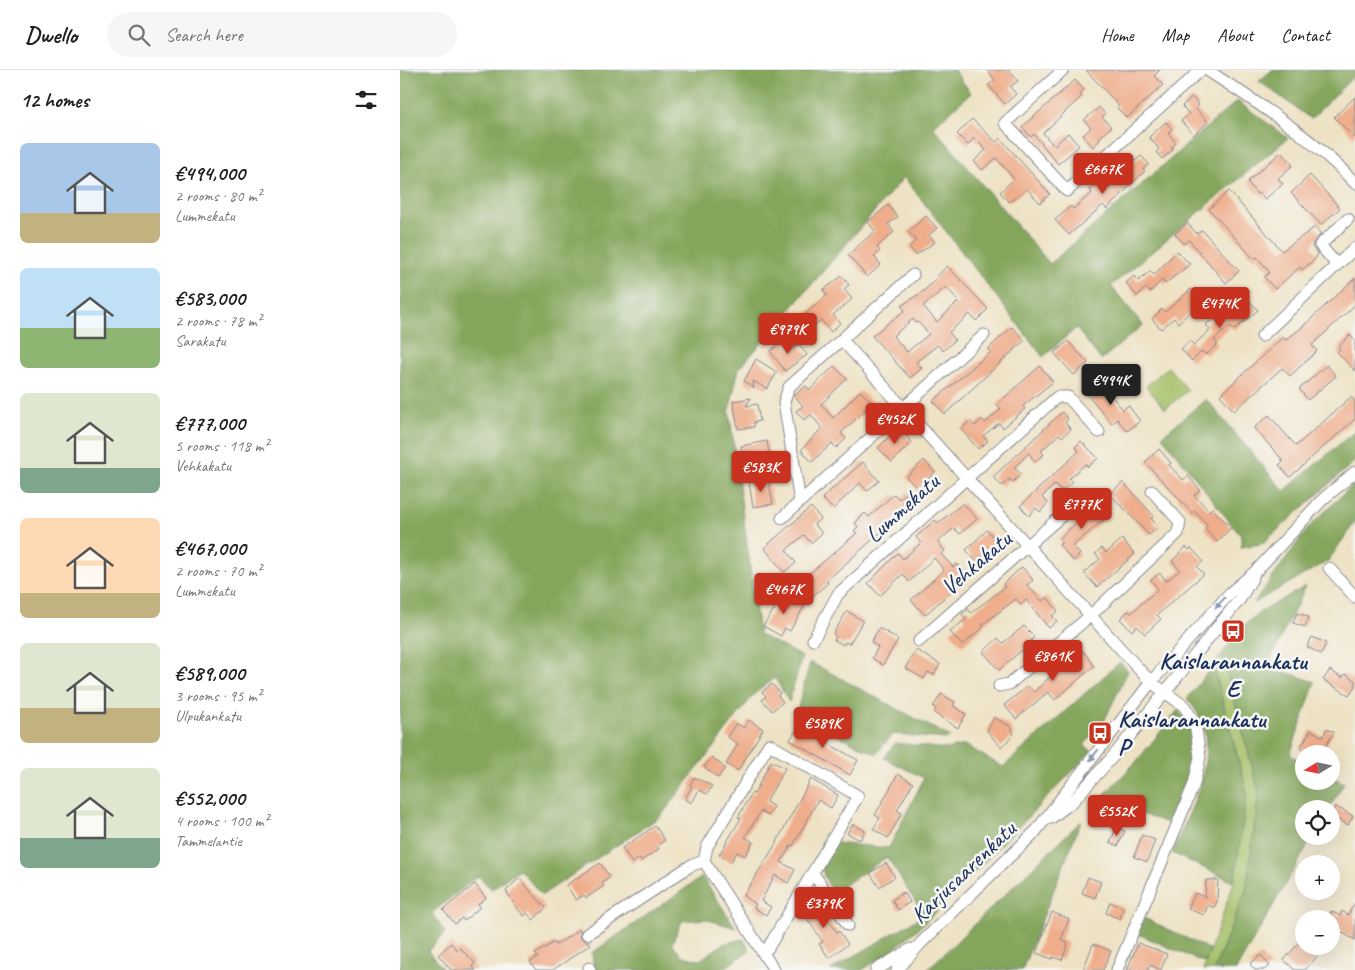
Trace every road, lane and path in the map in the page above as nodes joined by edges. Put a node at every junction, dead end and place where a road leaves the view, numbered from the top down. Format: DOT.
graph roads {
  1 [pos="1063,70"];
  2 [pos="1201,70"];
  3 [pos="1207,70"];
  4 [pos="1355,183"];
  5 [pos="1348,219"];
  6 [pos="1355,248"];
  7 [pos="1337,265"];
  8 [pos="913,275"];
  9 [pos="984,335"];
  10 [pos="1262,336"];
  11 [pos="842,340"];
  12 [pos="903,408"];
  13 [pos="1099,432"];
  14 [pos="1355,472"];
  15 [pos="966,478"];
  16 [pos="1152,491"];
  17 [pos="1084,496"];
  18 [pos="800,502"];
  19 [pos="782,518"];
  20 [pos="1028,546"];
  21 [pos="1329,568"];
  22 [pos="1256,571"];
  23 [pos="1355,597"];
  24 [pos="1090,616"];
  25 [pos="813,640"];
  26 [pos="919,641"];
  27 [pos="1152,682"];
  28 [pos="1000,686"];
  29 [pos="1166,693"];
  30 [pos="1036,831"];
  31 [pos="704,861"];
  32 [pos="813,873"];
  33 [pos="848,925"];
  34 [pos="587,934"];
  35 [pos="921,943"];
  36 [pos="762,952"];
  37 [pos="774,970"];
  38 [pos="876,970"];
  39 [pos="897,970"];
  40 [pos="1117,970"];
  1 -- 2 [label="street"];
  3 -- 4 [label="street"];
  5 -- 7 [label="street"];
  6 -- 7 [label="street"];
  7 -- 10 [label="street"];
  8 -- 11 [label="street"];
  9 -- 12 [label="street"];
  11 -- 12 [label="street"];
  11 -- 18 [label="street"];
  12 -- 15 [label="street"];
  12 -- 18 [label="street"];
  13 -- 15 [label="street, Lummekatu"];
  14 -- 22 [label="street, Karjusaarenkatu"];
  15 -- 20 [label="street"];
  15 -- 25 [label="street, Lummekatu"];
  16 -- 24 [label="street"];
  17 -- 20 [label="street, Vehkakatu"];
  18 -- 19 [label="street"];
  20 -- 24 [label="street"];
  20 -- 26 [label="street, Vehkakatu"];
  21 -- 23 [label="street"];
  22 -- 27 [label="street, Karjusaarenkatu, one-way"];
  22 -- 29 [label="street, Karjusaarenkatu"];
  24 -- 27 [label="street"];
  24 -- 28 [label="street"];
  27 -- 29 [label="street"];
  27 -- 30 [label="street, Karjusaarenkatu, one-way"];
  29 -- 30 [label="street, Karjusaarenkatu"];
  29 -- 40 [label="street"];
  30 -- 35 [label="street, Karjusaarenkatu"];
  31 -- 32 [label="street"];
  31 -- 34 [label="street"];
  31 -- 36 [label="street"];
  32 -- 33 [label="street"];
  32 -- 36 [label="street"];
  35 -- 38 [label="street, Karjusaarenkatu"];
  35 -- 39 [label="street, Karjusaarenkatu"];
  36 -- 37 [label="street"];
}
